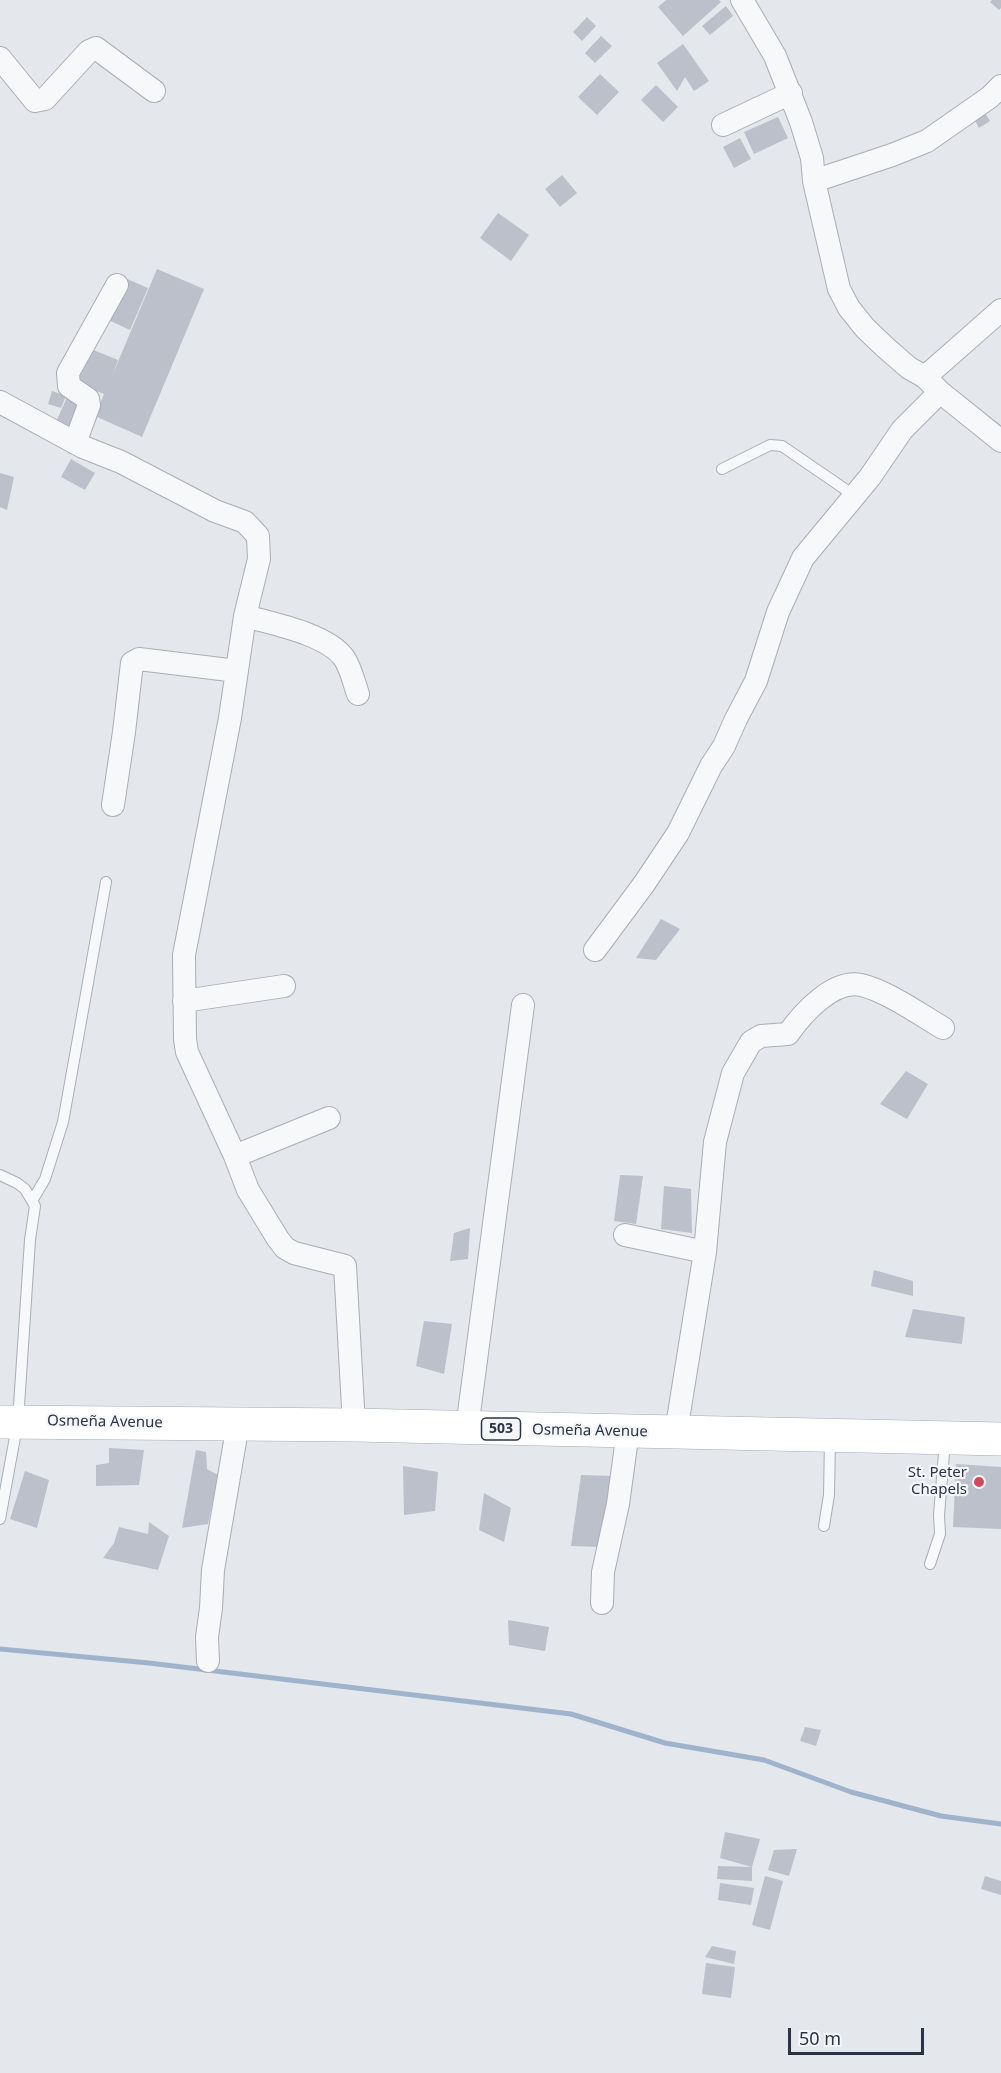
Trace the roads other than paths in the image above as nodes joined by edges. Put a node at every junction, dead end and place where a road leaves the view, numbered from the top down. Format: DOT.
graph roads {
  1 [pos="742,0"];
  2 [pos="0,58"];
  3 [pos="1001,86"];
  4 [pos="154,91"];
  5 [pos="791,93"];
  6 [pos="723,125"];
  7 [pos="814,182"];
  8 [pos="117,285"];
  9 [pos="1001,310"];
  10 [pos="932,385"];
  11 [pos="0,402"];
  12 [pos="1001,441"];
  13 [pos="75,443"];
  14 [pos="722,469"];
  15 [pos="855,496"];
  16 [pos="245,616"];
  17 [pos="237,671"];
  18 [pos="358,694"];
  19 [pos="113,805"];
  20 [pos="106,882"];
  21 [pos="595,950"];
  22 [pos="284,986"];
  23 [pos="184,1001"];
  24 [pos="523,1005"];
  25 [pos="943,1028"];
  26 [pos="329,1118"];
  27 [pos="235,1156"];
  28 [pos="0,1175"];
  29 [pos="32,1200"];
  30 [pos="625,1235"];
  31 [pos="705,1252"];
  32 [pos="9,1422"];
  33 [pos="238,1424"];
  34 [pos="354,1425"];
  35 [pos="467,1428"];
  36 [pos="628,1431"];
  37 [pos="676,1432"];
  38 [pos="830,1436"];
  39 [pos="945,1438"];
  40 [pos="1001,1439"];
  41 [pos="0,1519"];
  42 [pos="824,1526"];
  43 [pos="930,1564"];
  44 [pos="602,1603"];
  45 [pos="208,1662"];
  1 -- 5 [label="street"];
  2 -- 4 [label="street"];
  3 -- 7 [label="street"];
  5 -- 6 [label="street"];
  5 -- 7 [label="street"];
  7 -- 10 [label="street"];
  8 -- 13 [label="street"];
  9 -- 10 [label="street"];
  10 -- 12 [label="street"];
  10 -- 15 [label="street"];
  11 -- 13 [label="street"];
  13 -- 16 [label="street"];
  14 -- 15 [label="lane"];
  15 -- 21 [label="street"];
  16 -- 17 [label="street"];
  16 -- 18 [label="street"];
  17 -- 19 [label="street"];
  17 -- 23 [label="street"];
  20 -- 29 [label="lane"];
  22 -- 23 [label="street"];
  23 -- 27 [label="street"];
  24 -- 35 [label="street"];
  25 -- 31 [label="street"];
  26 -- 27 [label="street"];
  27 -- 34 [label="street"];
  28 -- 29 [label="lane"];
  29 -- 32 [label="lane"];
  30 -- 31 [label="street"];
  31 -- 37 [label="street"];
  32 -- 33 [label="main road, Osmeña Avenue / 503"];
  32 -- 41 [label="lane"];
  33 -- 34 [label="main road, Osmeña Avenue / 503"];
  33 -- 45 [label="street"];
  34 -- 35 [label="main road, Osmeña Avenue / 503"];
  35 -- 36 [label="main road, Osmeña Avenue / 503"];
  36 -- 37 [label="main road, Osmeña Avenue / 503"];
  36 -- 44 [label="street"];
  37 -- 38 [label="main road, Osmeña Avenue / 503"];
  38 -- 39 [label="main road, Osmeña Avenue / 503"];
  38 -- 42 [label="lane"];
  39 -- 40 [label="main road, Osmeña Avenue / 503"];
  39 -- 43 [label="lane"];
}
